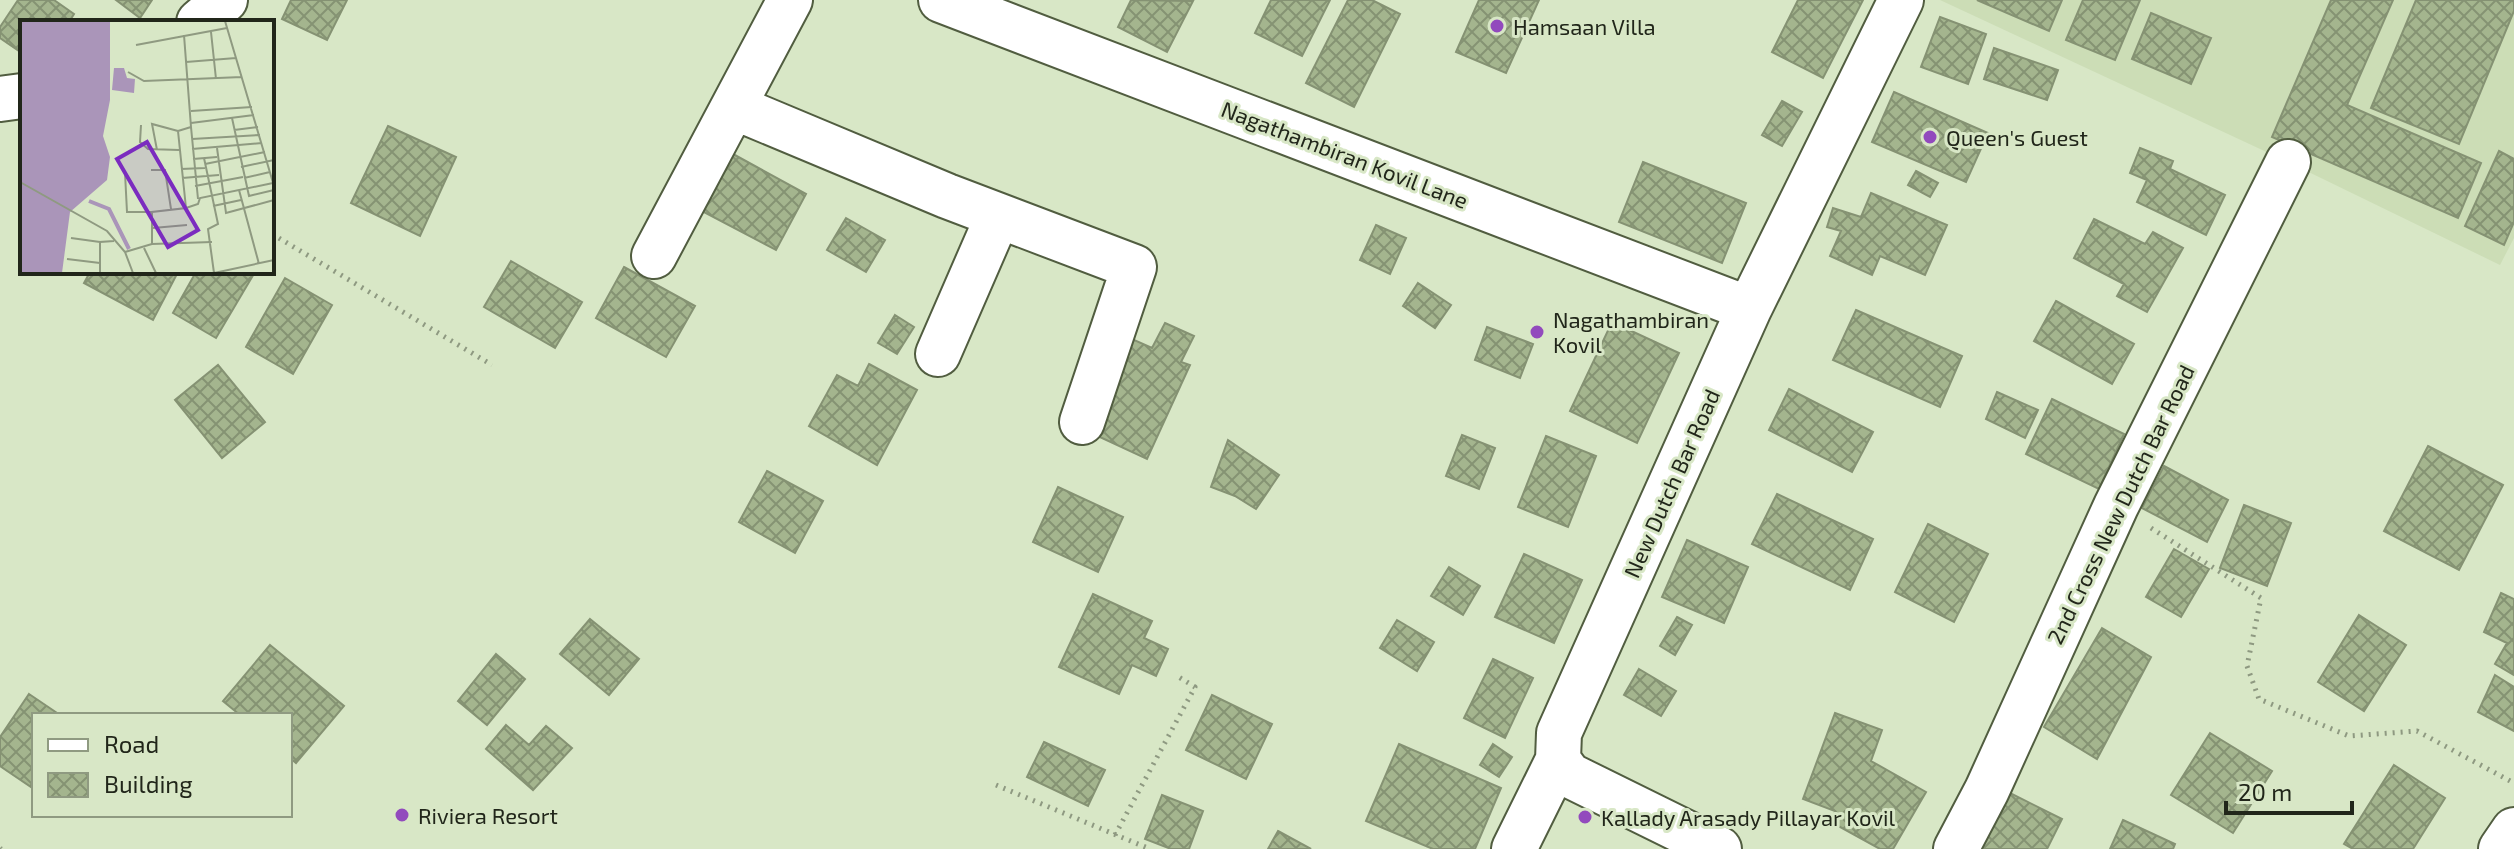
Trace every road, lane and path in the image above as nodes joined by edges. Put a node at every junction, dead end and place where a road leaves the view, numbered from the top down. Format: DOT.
graph roads {
  1 [pos="225,0"];
  2 [pos="790,0"];
  3 [pos="941,0"];
  4 [pos="1901,0"];
  5 [pos="201,20"];
  6 [pos="20,96"];
  7 [pos="0,99"];
  8 [pos="734,107"];
  9 [pos="2288,162"];
  10 [pos="998,216"];
  11 [pos="274,235"];
  12 [pos="654,256"];
  13 [pos="1749,309"];
  14 [pos="938,354"];
  15 [pos="492,365"];
  16 [pos="1082,422"];
  17 [pos="2116,506"];
  18 [pos="1177,676"];
  19 [pos="1558,760"];
  20 [pos="2514,783"];
  21 [pos="996,785"];
  22 [pos="2514,830"];
  23 [pos="1115,835"];
  24 [pos="1150,849"];
  25 [pos="1514,849"];
  26 [pos="1719,849"];
  27 [pos="1956,849"];
  28 [pos="2501,849"];
  1 -- 5 [label="street"];
  2 -- 8 [label="street"];
  3 -- 13 [label="street, Nagathambiran Kovil Lane"];
  4 -- 13 [label="street, New Dutch Bar Road"];
  6 -- 7 [label="street"];
  8 -- 10 [label="street"];
  8 -- 12 [label="street"];
  9 -- 17 [label="street, 2nd Cross New Dutch Bar Road"];
  10 -- 14 [label="street"];
  10 -- 16 [label="street"];
  11 -- 15 [label="path"];
  13 -- 19 [label="street, New Dutch Bar Road"];
  17 -- 20 [label="path"];
  17 -- 27 [label="street, 2nd Cross New Dutch Bar Road"];
  18 -- 23 [label="path"];
  19 -- 25 [label="street, New Dutch Bar Road"];
  19 -- 26 [label="street"];
  21 -- 23 [label="path"];
  22 -- 28 [label="street"];
  23 -- 24 [label="path"];
}
